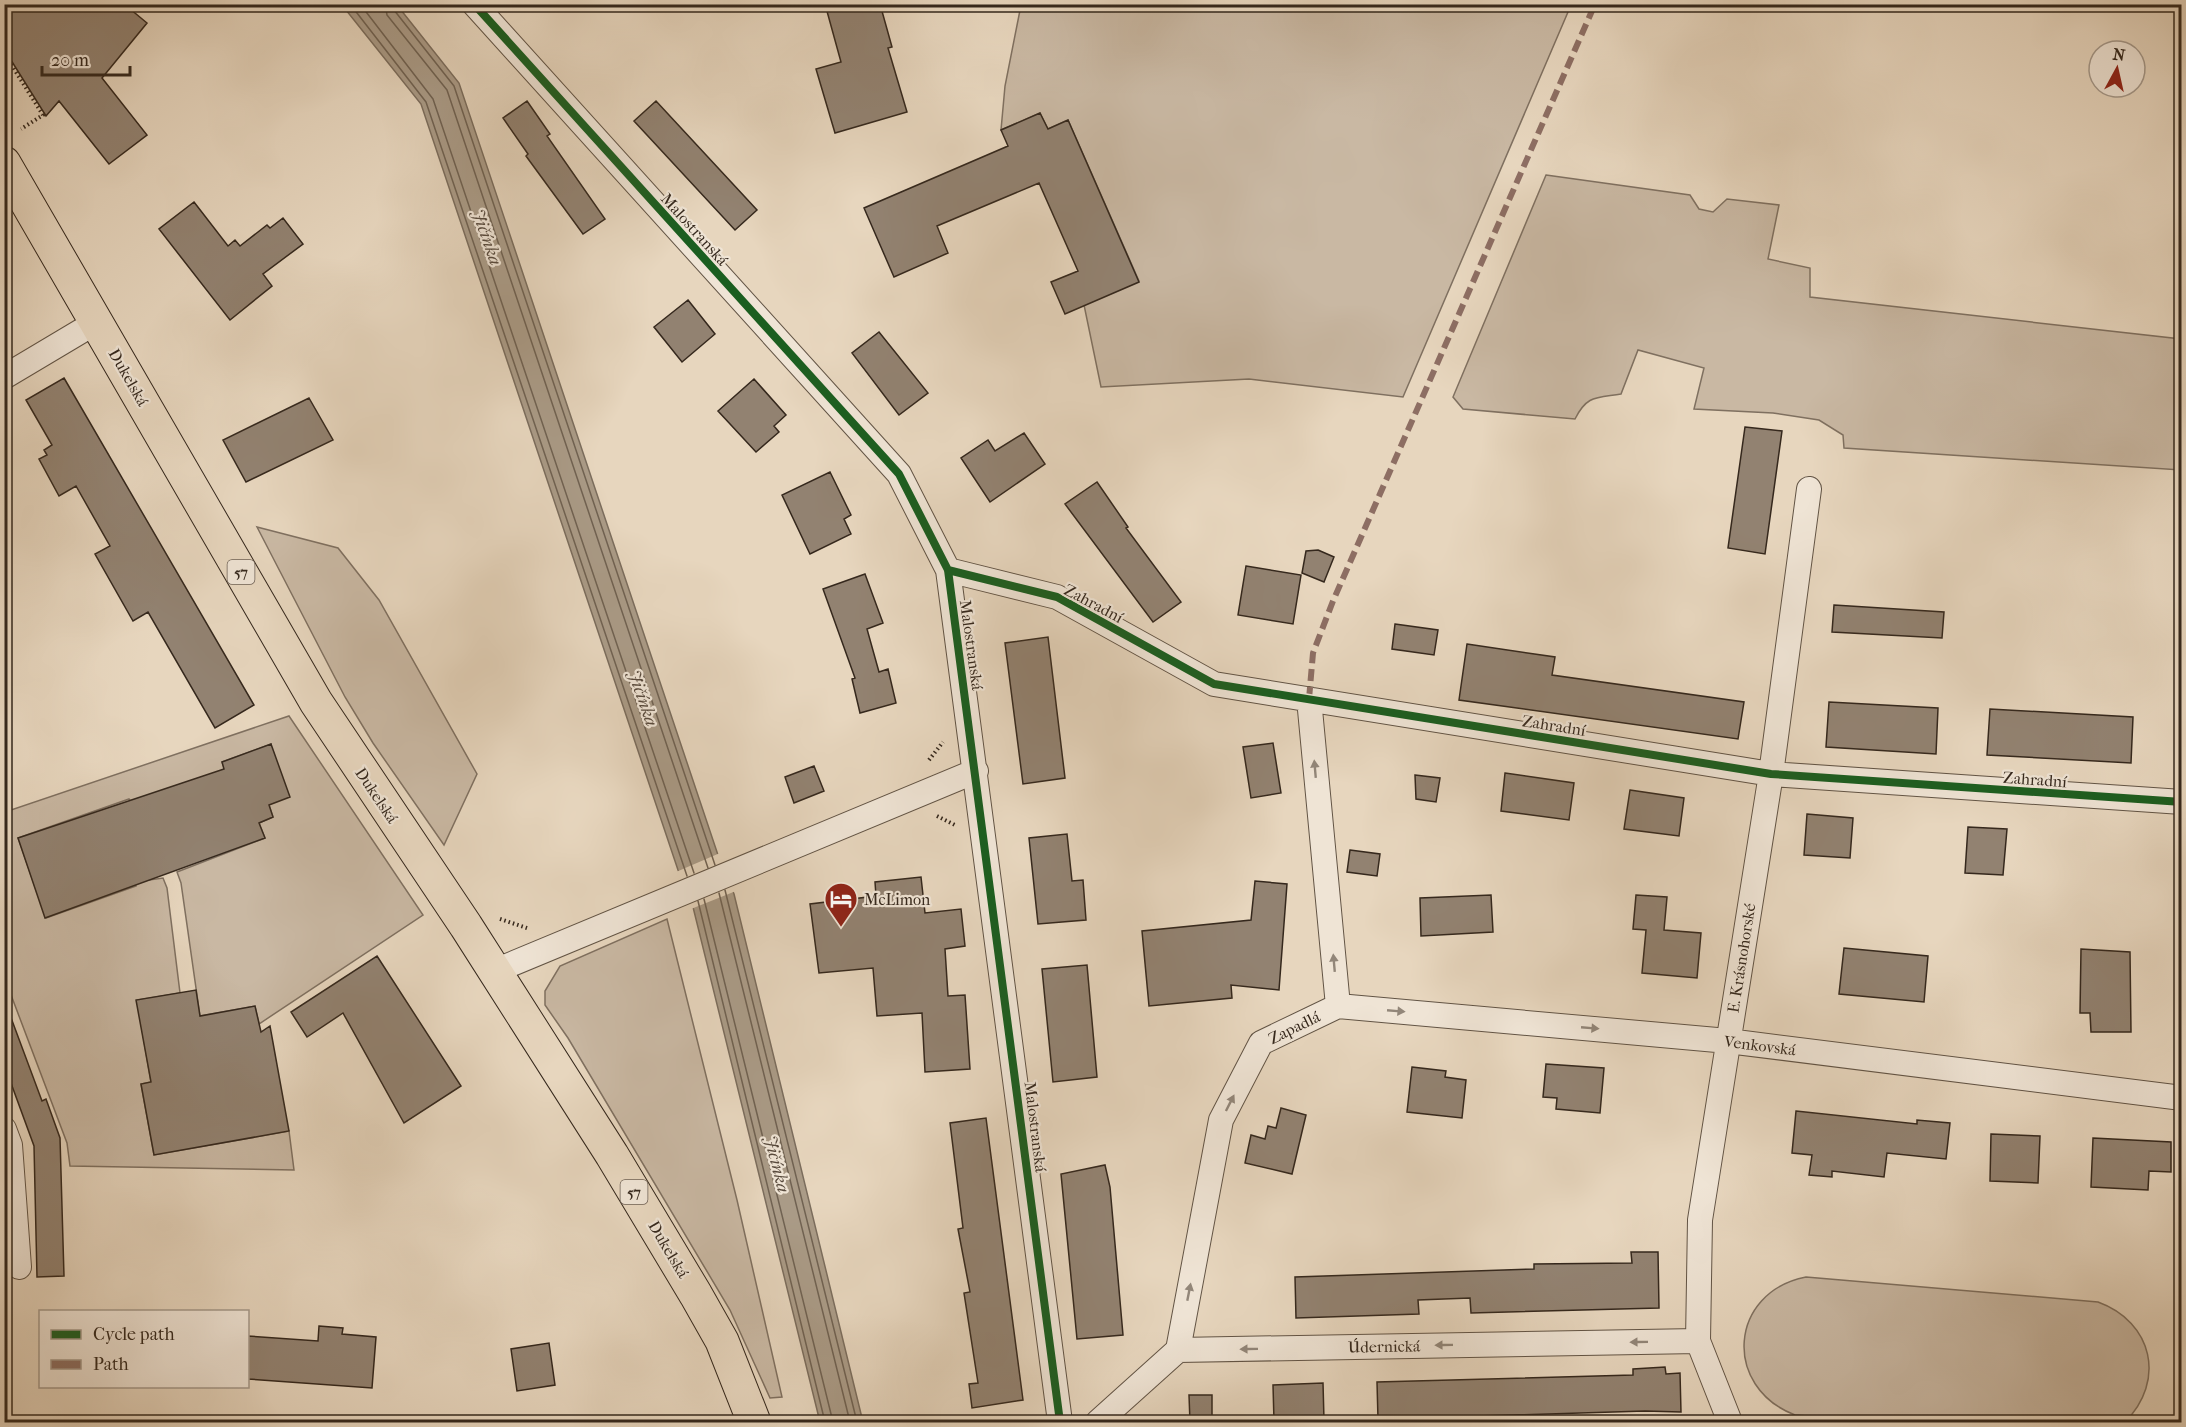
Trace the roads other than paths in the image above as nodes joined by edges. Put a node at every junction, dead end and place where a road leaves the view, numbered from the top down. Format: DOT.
graph roads {
  1 [pos="474,4"];
  2 [pos="4,163"];
  3 [pos="98,321"];
  4 [pos="4,377"];
  5 [pos="1809,489"];
  6 [pos="948,570"];
  7 [pos="1309,699"];
  8 [pos="976,771"];
  9 [pos="1772,774"];
  10 [pos="2181,802"];
  11 [pos="495,971"];
  12 [pos="1338,1006"];
  13 [pos="1728,1041"];
  14 [pos="2181,1098"];
  15 [pos="4,1129"];
  16 [pos="19,1267"];
  17 [pos="1698,1341"];
  18 [pos="1178,1350"];
  19 [pos="754,1422"];
  20 [pos="1060,1422"];
  21 [pos="1098,1422"];
  22 [pos="1730,1422"];
  1 -- 6 [label="street, Malostranská"];
  2 -- 3 [label="main road, Dukelská / 57"];
  3 -- 4 [label="street"];
  3 -- 11 [label="main road, Dukelská / 57"];
  5 -- 9 [label="street, E. Krásnohorské"];
  6 -- 7 [label="street, Zahradní"];
  6 -- 8 [label="street, Malostranská"];
  7 -- 9 [label="street, Zahradní"];
  12 -- 7 [label="street, Zapadlá, one-way"];
  8 -- 11 [label="street"];
  8 -- 20 [label="street, Malostranská"];
  9 -- 10 [label="street, Zahradní"];
  9 -- 13 [label="street, E. Krásnohorské"];
  11 -- 19 [label="main road, Dukelská / 57"];
  12 -- 13 [label="street, Venkovská, one-way"];
  18 -- 12 [label="street, Zapadlá, one-way"];
  13 -- 14 [label="street, Venkovská"];
  13 -- 17 [label="street, E. Krásnohorské"];
  15 -- 16 [label="street"];
  17 -- 18 [label="street, Údernická, one-way"];
  17 -- 22 [label="street, E. Krásnohorské"];
  18 -- 21 [label="street"];
}
